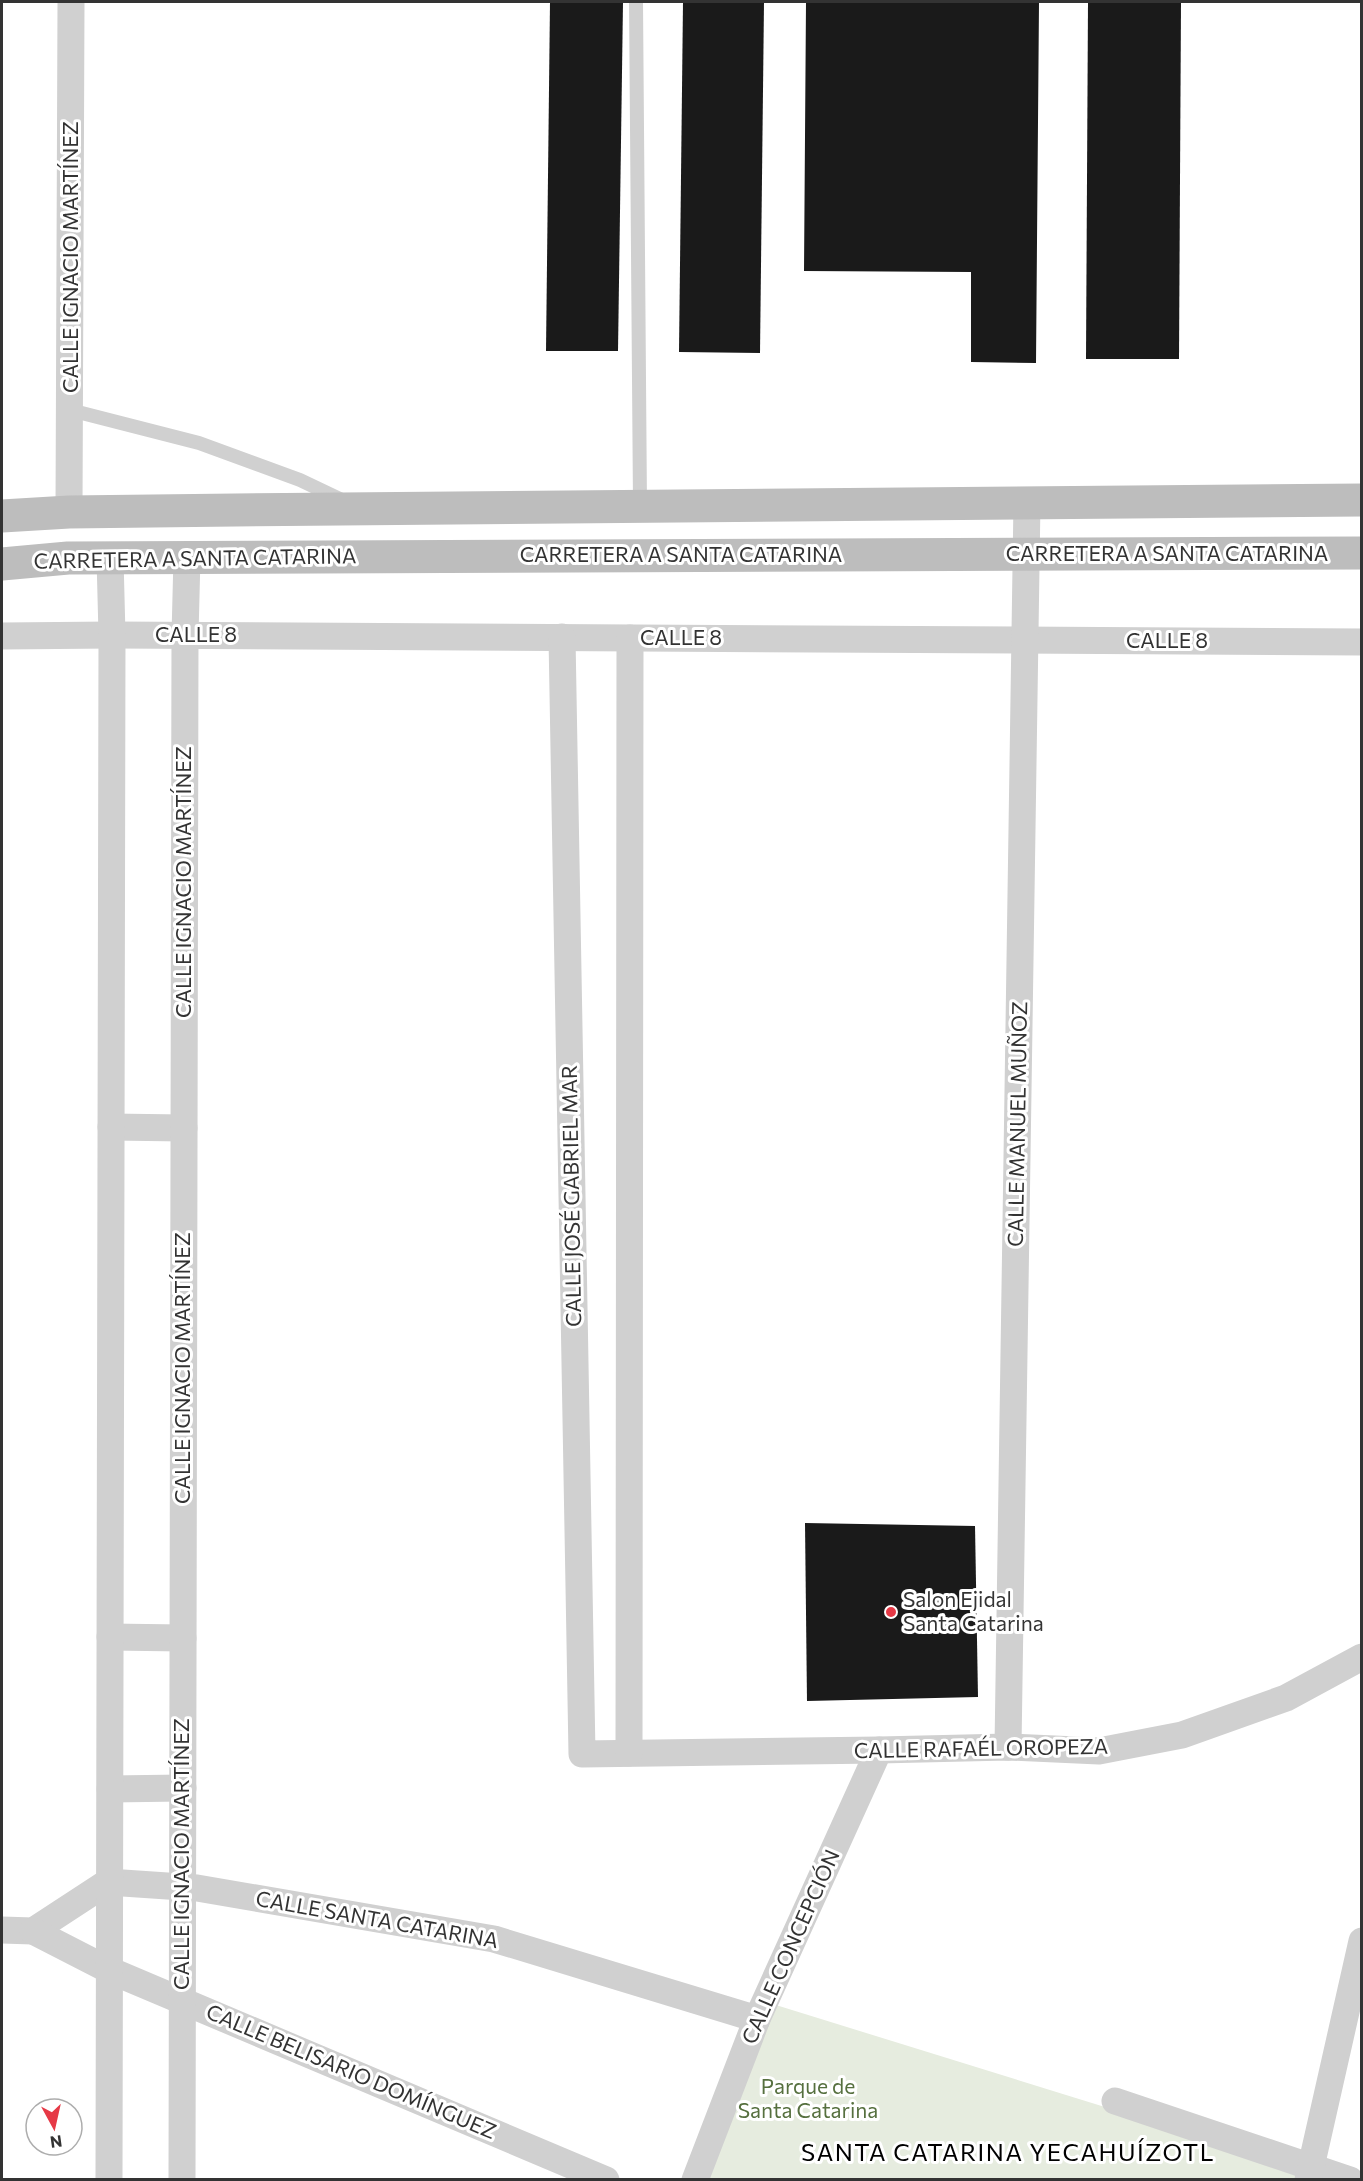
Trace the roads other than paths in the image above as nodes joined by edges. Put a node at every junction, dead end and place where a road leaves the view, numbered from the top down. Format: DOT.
graph roads {
  1 [pos="72,2"];
  2 [pos="636,2"];
  3 [pos="70,410"];
  4 [pos="1362,500"];
  5 [pos="1027,501"];
  6 [pos="640,505"];
  7 [pos="360,508"];
  8 [pos="69,512"];
  9 [pos="2,516"];
  10 [pos="1362,553"];
  11 [pos="1025,554"];
  12 [pos="187,557"];
  13 [pos="110,558"];
  14 [pos="2,564"];
  15 [pos="112,634"];
  16 [pos="185,635"];
  17 [pos="2,636"];
  18 [pos="562,637"];
  19 [pos="630,638"];
  20 [pos="1025,640"];
  21 [pos="1362,642"];
  22 [pos="111,1127"];
  23 [pos="184,1128"];
  24 [pos="110,1637"];
  25 [pos="183,1638"];
  26 [pos="1362,1657"];
  27 [pos="1008,1747"];
  28 [pos="879,1750"];
  29 [pos="629,1753"];
  30 [pos="582,1754"];
  31 [pos="183,1788"];
  32 [pos="110,1789"];
  33 [pos="108,1882"];
  34 [pos="181,1886"];
  35 [pos="2,1930"];
  36 [pos="33,1931"];
  37 [pos="1362,1941"];
  38 [pos="109,1970"];
  39 [pos="182,2001"];
  40 [pos="758,2019"];
  41 [pos="1115,2101"];
  42 [pos="1309,2174"];
  43 [pos="109,2180"];
  44 [pos="182,2180"];
  45 [pos="606,2180"];
  46 [pos="695,2180"];
  47 [pos="1350,2180"];
  1 -- 3 [label="street, CALLE IGNACIO MARTÍNEZ"];
  2 -- 6 [label="lane"];
  3 -- 7 [label="lane"];
  3 -- 8 [label="street, CALLE IGNACIO MARTÍNEZ"];
  4 -- 5 [label="main road"];
  5 -- 6 [label="main road"];
  5 -- 11 [label="street, CALLE MANUEL MUÑOZ"];
  6 -- 7 [label="main road"];
  7 -- 8 [label="main road"];
  8 -- 9 [label="main road"];
  10 -- 11 [label="main road, CARRETERA A SANTA CATARINA"];
  11 -- 12 [label="main road, CARRETERA A SANTA CATARINA"];
  11 -- 20 [label="street, CALLE MANUEL MUÑOZ"];
  12 -- 13 [label="main road, CARRETERA A SANTA CATARINA"];
  12 -- 16 [label="street, CALLE IGNACIO MARTÍNEZ"];
  13 -- 14 [label="main road, CARRETERA A SANTA CATARINA"];
  13 -- 15 [label="street"];
  15 -- 16 [label="street, CALLE 8"];
  15 -- 17 [label="street, CALLE 8"];
  15 -- 22 [label="street"];
  16 -- 18 [label="street, CALLE 8"];
  16 -- 23 [label="street, CALLE IGNACIO MARTÍNEZ"];
  18 -- 19 [label="street, CALLE 8"];
  18 -- 30 [label="street, CALLE JOSÉ GABRIEL MAR"];
  19 -- 20 [label="street, CALLE 8"];
  19 -- 29 [label="street"];
  20 -- 21 [label="street, CALLE 8"];
  20 -- 27 [label="street, CALLE MANUEL MUÑOZ"];
  22 -- 23 [label="street"];
  22 -- 24 [label="street"];
  23 -- 25 [label="street, CALLE IGNACIO MARTÍNEZ"];
  24 -- 25 [label="street"];
  24 -- 32 [label="street"];
  25 -- 31 [label="street, CALLE IGNACIO MARTÍNEZ"];
  26 -- 27 [label="street, CALLE RAFAÉL OROPEZA"];
  27 -- 28 [label="street, CALLE RAFAÉL OROPEZA"];
  28 -- 29 [label="street, CALLE RAFAÉL OROPEZA"];
  28 -- 40 [label="street, CALLE CONCEPCIÓN"];
  29 -- 30 [label="street, CALLE RAFAÉL OROPEZA"];
  31 -- 32 [label="street"];
  31 -- 34 [label="street, CALLE IGNACIO MARTÍNEZ"];
  32 -- 33 [label="street"];
  33 -- 34 [label="street, CALLE SANTA CATARINA"];
  33 -- 36 [label="street"];
  33 -- 38 [label="street"];
  34 -- 39 [label="street, CALLE IGNACIO MARTÍNEZ"];
  34 -- 40 [label="street, CALLE SANTA CATARINA"];
  35 -- 36 [label="street"];
  36 -- 38 [label="street, CALLE BELISARIO DOMÍNGUEZ"];
  37 -- 42 [label="street"];
  38 -- 39 [label="street, CALLE BELISARIO DOMÍNGUEZ"];
  38 -- 43 [label="street"];
  39 -- 44 [label="street, CALLE IGNACIO MARTÍNEZ"];
  39 -- 45 [label="street, CALLE BELISARIO DOMÍNGUEZ"];
  40 -- 46 [label="street, CALLE CONCEPCIÓN"];
  41 -- 42 [label="street"];
  42 -- 47 [label="street"];
}
